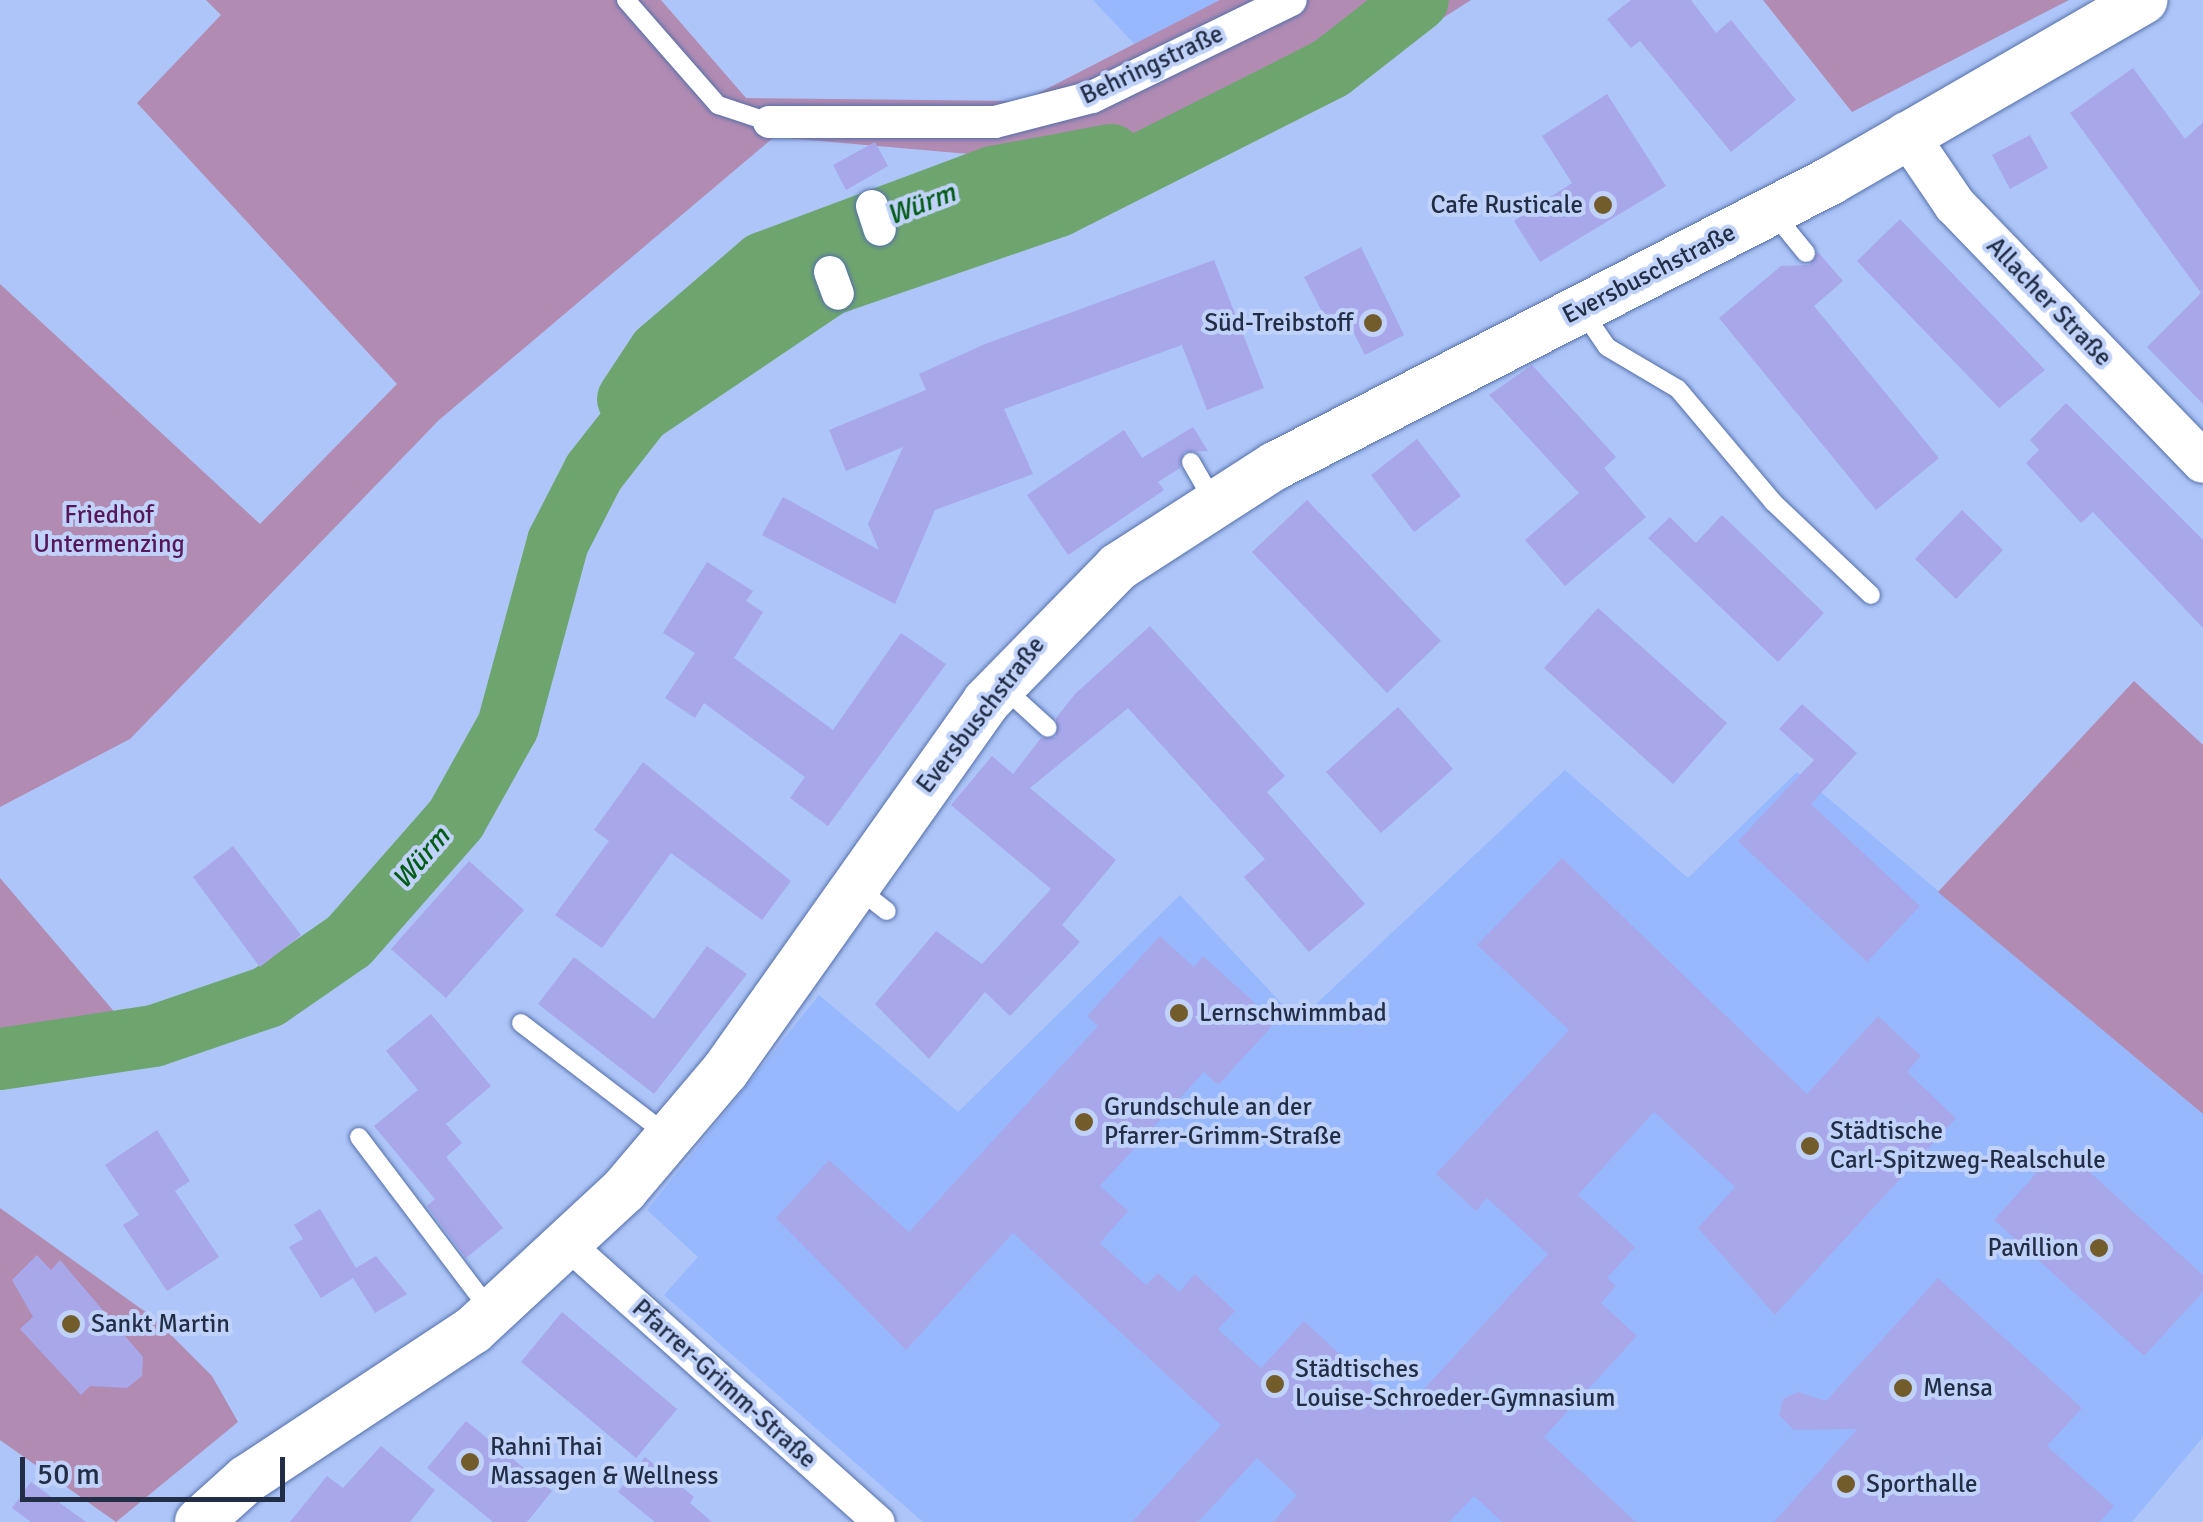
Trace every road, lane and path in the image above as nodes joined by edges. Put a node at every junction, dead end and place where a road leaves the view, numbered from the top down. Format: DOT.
graph roads {
  1 [pos="626,0"];
  2 [pos="1290,0"];
  3 [pos="2144,0"];
  4 [pos="769,122"];
  5 [pos="1906,132"];
  6 [pos="1772,211"];
  7 [pos="1806,253"];
  8 [pos="1581,308"];
  9 [pos="2203,462"];
  10 [pos="1872,595"];
  11 [pos="1000,684"];
  12 [pos="1048,728"];
  13 [pos="521,1023"];
  14 [pos="359,1137"];
  15 [pos="670,1138"];
  16 [pos="570,1246"];
  17 [pos="493,1314"];
  18 [pos="199,1522"];
  19 [pos="878,1522"];
  1 -- 4 [label="lane"];
  2 -- 4 [label="street, Behringstraße"];
  3 -- 5 [label="main road, Eversbuschstraße"];
  5 -- 6 [label="main road, Eversbuschstraße"];
  5 -- 9 [label="street, Allacher Straße"];
  6 -- 7 [label="lane"];
  6 -- 8 [label="main road, Eversbuschstraße"];
  8 -- 10 [label="lane"];
  8 -- 11 [label="main road, Eversbuschstraße"];
  11 -- 12 [label="lane"];
  11 -- 15 [label="main road, Eversbuschstraße"];
  13 -- 15 [label="lane"];
  14 -- 17 [label="lane"];
  15 -- 16 [label="main road, Eversbuschstraße"];
  16 -- 17 [label="main road, Eversbuschstraße"];
  16 -- 19 [label="street, Pfarrer-Grimm-Straße"];
  17 -- 18 [label="main road, Eversbuschstraße"];
}
